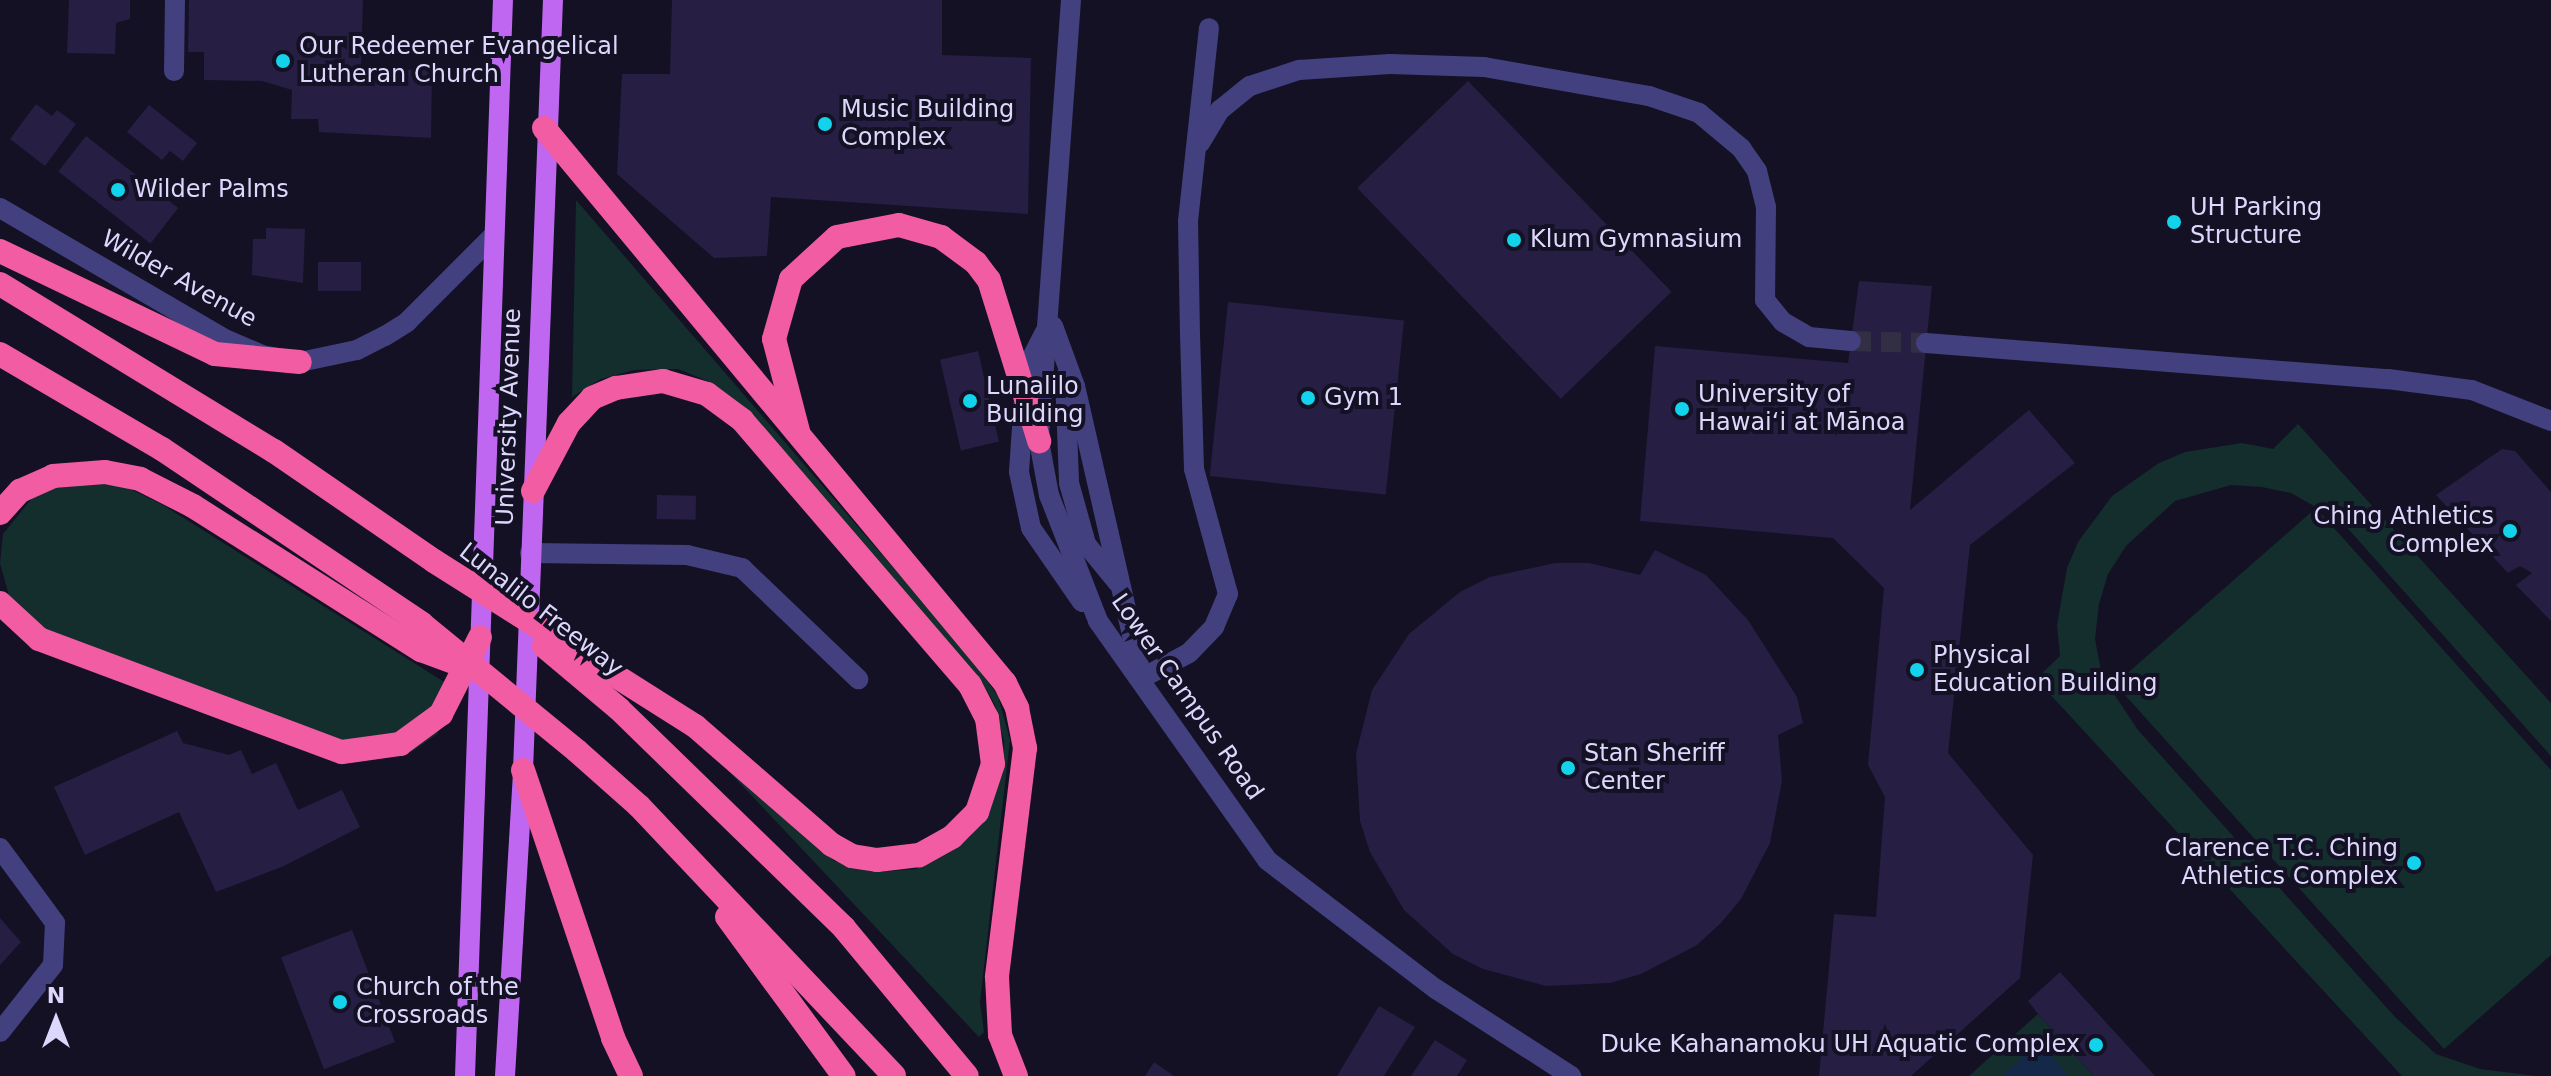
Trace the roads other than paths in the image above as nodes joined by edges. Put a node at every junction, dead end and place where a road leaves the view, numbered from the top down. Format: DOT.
graph roads {
  1 [pos="175,0"];
  2 [pos="503,0"];
  3 [pos="553,0"];
  4 [pos="1071,0"];
  5 [pos="1209,28"];
  6 [pos="174,71"];
  7 [pos="544,128"];
  8 [pos="1196,150"];
  9 [pos="0,208"];
  10 [pos="492,237"];
  11 [pos="0,251"];
  12 [pos="0,284"];
  13 [pos="1051,321"];
  14 [pos="1851,341"];
  15 [pos="1926,343"];
  16 [pos="0,354"];
  17 [pos="1064,357"];
  18 [pos="300,362"];
  19 [pos="1024,388"];
  20 [pos="2551,421"];
  21 [pos="1039,441"];
  22 [pos="803,445"];
  23 [pos="533,491"];
  24 [pos="0,513"];
  25 [pos="530,553"];
  26 [pos="434,561"];
  27 [pos="1121,586"];
  28 [pos="0,603"];
  29 [pos="1098,621"];
  30 [pos="480,637"];
  31 [pos="486,674"];
  32 [pos="1142,678"];
  33 [pos="858,679"];
  34 [pos="523,770"];
  35 [pos="639,806"];
  36 [pos="0,848"];
  37 [pos="0,1032"];
  38 [pos="465,1076"];
  39 [pos="505,1076"];
  40 [pos="631,1076"];
  41 [pos="844,1076"];
  42 [pos="894,1076"];
  43 [pos="967,1076"];
  44 [pos="1016,1076"];
  45 [pos="1571,1076"];
  1 -- 6 [label="street"];
  2 -- 10 [label="main road, University Avenue"];
  3 -- 7 [label="main road, University Avenue"];
  4 -- 13 [label="street, Lower Campus Road"];
  5 -- 8 [label="street"];
  7 -- 22 [label="highway"];
  7 -- 23 [label="main road, University Avenue"];
  8 -- 14 [label="street"];
  8 -- 32 [label="street"];
  9 -- 18 [label="street, Wilder Avenue"];
  10 -- 18 [label="street, Wilder Avenue"];
  10 -- 30 [label="main road, University Avenue"];
  11 -- 18 [label="highway"];
  12 -- 26 [label="highway, Lunalilo Freeway"];
  13 -- 17 [label="street"];
  13 -- 19 [label="street"];
  13 -- 21 [label="street, Lower Campus Road"];
  15 -- 20 [label="street"];
  16 -- 31 [label="highway, bridge"];
  17 -- 27 [label="street"];
  17 -- 27 [label="street"];
  19 -- 21 [label="highway"];
  19 -- 22 [label="highway"];
  19 -- 29 [label="street"];
  21 -- 29 [label="street, Lower Campus Road"];
  22 -- 44 [label="highway"];
  23 -- 25 [label="main road, University Avenue"];
  23 -- 26 [label="highway, bridge"];
  24 -- 31 [label="highway, bridge"];
  25 -- 33 [label="street"];
  25 -- 34 [label="main road, University Avenue"];
  26 -- 43 [label="highway, Lunalilo Freeway, bridge"];
  27 -- 32 [label="street"];
  28 -- 30 [label="highway"];
  29 -- 32 [label="street, Lower Campus Road"];
  30 -- 38 [label="main road, University Avenue"];
  31 -- 35 [label="highway, bridge"];
  32 -- 45 [label="street, Lower Campus Road"];
  34 -- 39 [label="main road, University Avenue"];
  34 -- 40 [label="highway"];
  35 -- 41 [label="highway"];
  35 -- 42 [label="highway"];
  36 -- 37 [label="street"];
}
